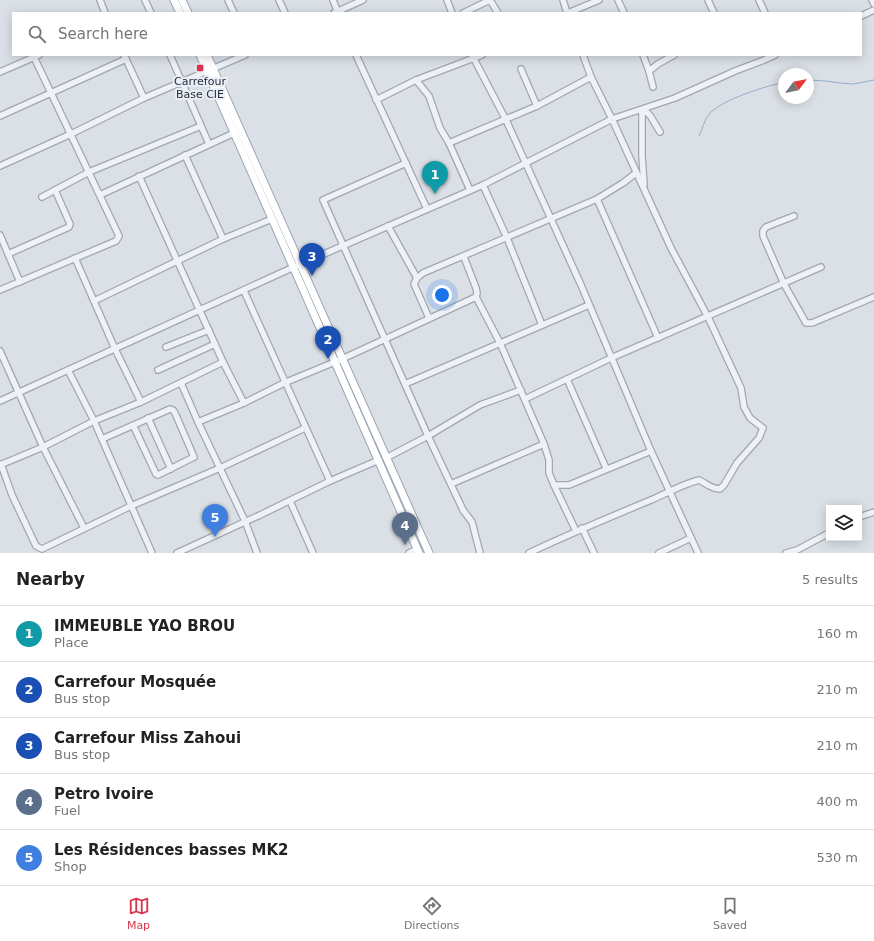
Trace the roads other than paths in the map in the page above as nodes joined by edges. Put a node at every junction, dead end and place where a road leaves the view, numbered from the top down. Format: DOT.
graph roads {
  1 [pos="100,0"];
  2 [pos="145,0"];
  3 [pos="174,0"];
  4 [pos="182,0"];
  5 [pos="228,0"];
  6 [pos="279,0"];
  7 [pos="333,0"];
  8 [pos="363,0"];
  9 [pos="447,0"];
  10 [pos="490,0"];
  11 [pos="563,0"];
  12 [pos="599,0"];
  13 [pos="618,0"];
  14 [pos="708,0"];
  15 [pos="759,0"];
  16 [pos="872,0"];
  17 [pos="874,4"];
  18 [pos="874,10"];
  19 [pos="105,12"];
  20 [pos="150,12"];
  21 [pos="180,12"];
  22 [pos="188,12"];
  23 [pos="234,12"];
  24 [pos="285,12"];
  25 [pos="337,12"];
  26 [pos="452,12"];
  27 [pos="465,12"];
  28 [pos="497,12"];
  29 [pos="568,12"];
  30 [pos="570,12"];
  31 [pos="624,12"];
  32 [pos="714,12"];
  33 [pos="765,12"];
  34 [pos="862,16"];
  35 [pos="36,56"];
  36 [pos="170,56"];
  37 [pos="201,56"];
  38 [pos="207,56"];
  39 [pos="243,56"];
  40 [pos="356,56"];
  41 [pos="583,56"];
  42 [pos="643,56"];
  43 [pos="672,56"];
  44 [pos="773,56"];
  45 [pos="125,57"];
  46 [pos="473,57"];
  47 [pos="521,69"];
  48 [pos="210,70"];
  49 [pos="649,71"];
  50 [pos="0,72"];
  51 [pos="591,77"];
  52 [pos="416,80"];
  53 [pos="182,82"];
  54 [pos="653,87"];
  55 [pos="52,93"];
  56 [pos="144,98"];
  57 [pos="376,100"];
  58 [pos="537,106"];
  59 [pos="642,112"];
  60 [pos="0,116"];
  61 [pos="612,119"];
  62 [pos="506,120"];
  63 [pos="201,126"];
  64 [pos="660,132"];
  65 [pos="234,133"];
  66 [pos="72,134"];
  67 [pos="449,143"];
  68 [pos="209,144"];
  69 [pos="185,155"];
  70 [pos="406,163"];
  71 [pos="525,164"];
  72 [pos="0,166"];
  73 [pos="89,172"];
  74 [pos="636,173"];
  75 [pos="139,176"];
  76 [pos="483,185"];
  77 [pos="55,190"];
  78 [pos="470,190"];
  79 [pos="644,190"];
  80 [pos="100,195"];
  81 [pos="42,197"];
  82 [pos="597,200"];
  83 [pos="427,209"];
  84 [pos="794,216"];
  85 [pos="272,219"];
  86 [pos="551,219"];
  87 [pos="388,226"];
  88 [pos="0,235"];
  89 [pos="507,238"];
  90 [pos="223,240"];
  91 [pos="343,246"];
  92 [pos="8,254"];
  93 [pos="464,257"];
  94 [pos="75,258"];
  95 [pos="177,261"];
  96 [pos="297,266"];
  97 [pos="821,267"];
  98 [pos="417,278"];
  99 [pos="20,282"];
  100 [pos="784,284"];
  101 [pos="0,290"];
  102 [pos="244,291"];
  103 [pos="476,297"];
  104 [pos="874,297"];
  105 [pos="94,301"];
  106 [pos="589,305"];
  107 [pos="200,311"];
  108 [pos="708,317"];
  109 [pos="429,318"];
  110 [pos="542,325"];
  111 [pos="209,330"];
  112 [pos="658,338"];
  113 [pos="385,339"];
  114 [pos="215,344"];
  115 [pos="500,344"];
  116 [pos="166,347"];
  117 [pos="115,349"];
  118 [pos="0,351"];
  119 [pos="611,358"];
  120 [pos="339,360"];
  121 [pos="223,362"];
  122 [pos="68,370"];
  123 [pos="158,370"];
  124 [pos="567,379"];
  125 [pos="181,383"];
  126 [pos="284,383"];
  127 [pos="405,384"];
  128 [pos="521,390"];
  129 [pos="18,393"];
  130 [pos="525,398"];
  131 [pos="0,401"];
  132 [pos="141,402"];
  133 [pos="244,403"];
  134 [pos="148,418"];
  135 [pos="94,421"];
  136 [pos="198,422"];
  137 [pos="133,425"];
  138 [pos="305,428"];
  139 [pos="428,436"];
  140 [pos="102,439"];
  141 [pos="544,444"];
  142 [pos="43,447"];
  143 [pos="650,451"];
  144 [pos="382,459"];
  145 [pos="1,465"];
  146 [pos="171,468"];
  147 [pos="220,468"];
  148 [pos="606,468"];
  149 [pos="330,481"];
  150 [pos="451,484"];
  151 [pos="554,485"];
  152 [pos="670,492"];
  153 [pos="290,501"];
  154 [pos="131,506"];
  155 [pos="874,512"];
  156 [pos="862,516"];
  157 [pos="245,521"];
  158 [pos="84,528"];
  159 [pos="582,528"];
  160 [pos="576,531"];
  161 [pos="826,535"];
  162 [pos="691,538"];
  163 [pos="418,551"];
  164 [pos="152,553"];
  165 [pos="177,553"];
  166 [pos="257,553"];
  167 [pos="313,553"];
  168 [pos="409,553"];
  169 [pos="429,553"];
  170 [pos="480,553"];
  171 [pos="529,553"];
  172 [pos="594,553"];
  173 [pos="659,553"];
  174 [pos="698,553"];
  175 [pos="786,553"];
  1 -- 19 [label="street"];
  2 -- 20 [label="street"];
  3 -- 21 [label="main road"];
  4 -- 22 [label="main road"];
  5 -- 23 [label="street"];
  6 -- 24 [label="street"];
  7 -- 25 [label="street"];
  8 -- 25 [label="street"];
  9 -- 26 [label="street"];
  10 -- 27 [label="street"];
  10 -- 28 [label="street"];
  11 -- 29 [label="street"];
  12 -- 30 [label="street"];
  13 -- 31 [label="street"];
  14 -- 32 [label="street"];
  15 -- 33 [label="street"];
  16 -- 17 [label="street"];
  18 -- 34 [label="street"];
  35 -- 50 [label="street"];
  35 -- 55 [label="street"];
  36 -- 53 [label="street"];
  37 -- 48 [label="main road"];
  38 -- 48 [label="main road"];
  39 -- 48 [label="street"];
  40 -- 57 [label="street"];
  41 -- 51 [label="street"];
  42 -- 49 [label="street"];
  43 -- 49 [label="street"];
  44 -- 59 [label="street"];
  45 -- 55 [label="street"];
  45 -- 56 [label="street"];
  46 -- 52 [label="street"];
  46 -- 62 [label="street"];
  47 -- 58 [label="street"];
  48 -- 53 [label="street"];
  48 -- 65 [label="main road"];
  48 -- 96 [label="main road"];
  49 -- 54 [label="street"];
  51 -- 58 [label="street"];
  51 -- 61 [label="street"];
  52 -- 57 [label="street"];
  52 -- 67 [label="street"];
  53 -- 56 [label="street"];
  53 -- 63 [label="street"];
  55 -- 60 [label="street"];
  55 -- 66 [label="street"];
  56 -- 66 [label="street"];
  57 -- 70 [label="street"];
  58 -- 62 [label="street"];
  59 -- 61 [label="street"];
  59 -- 64 [label="street"];
  59 -- 79 [label="street"];
  61 -- 71 [label="street"];
  61 -- 74 [label="street"];
  62 -- 67 [label="street"];
  62 -- 71 [label="street"];
  63 -- 68 [label="street"];
  63 -- 73 [label="street"];
  65 -- 68 [label="street"];
  65 -- 85 [label="main road"];
  66 -- 72 [label="street"];
  66 -- 73 [label="street"];
  67 -- 78 [label="street"];
  68 -- 69 [label="street"];
  69 -- 75 [label="street"];
  69 -- 90 [label="street"];
  70 -- 83 [label="street"];
  70 -- 91 [label="street"];
  71 -- 76 [label="street"];
  71 -- 86 [label="street"];
  73 -- 77 [label="street"];
  73 -- 80 [label="street"];
  74 -- 79 [label="street"];
  74 -- 82 [label="street"];
  75 -- 80 [label="street"];
  75 -- 95 [label="street"];
  76 -- 78 [label="street"];
  76 -- 89 [label="street"];
  77 -- 81 [label="street"];
  77 -- 92 [label="street"];
  78 -- 83 [label="street"];
  79 -- 108 [label="street"];
  80 -- 94 [label="street"];
  82 -- 86 [label="street"];
  82 -- 112 [label="street"];
  83 -- 87 [label="street"];
  84 -- 100 [label="street"];
  85 -- 90 [label="street"];
  85 -- 96 [label="main road"];
  86 -- 89 [label="street"];
  86 -- 106 [label="street"];
  87 -- 91 [label="street"];
  87 -- 98 [label="street"];
  88 -- 92 [label="street"];
  89 -- 93 [label="street"];
  89 -- 110 [label="street"];
  90 -- 95 [label="street"];
  91 -- 96 [label="street"];
  91 -- 113 [label="street"];
  92 -- 99 [label="street"];
  93 -- 98 [label="street"];
  93 -- 103 [label="street"];
  94 -- 99 [label="street"];
  94 -- 105 [label="street"];
  95 -- 105 [label="street"];
  95 -- 107 [label="street"];
  96 -- 102 [label="street"];
  96 -- 120 [label="main road"];
  97 -- 100 [label="street"];
  98 -- 109 [label="street"];
  99 -- 101 [label="street"];
  100 -- 104 [label="street"];
  100 -- 108 [label="street"];
  102 -- 107 [label="street"];
  102 -- 126 [label="street"];
  103 -- 109 [label="street"];
  103 -- 115 [label="street"];
  105 -- 117 [label="street"];
  106 -- 110 [label="street"];
  106 -- 119 [label="street"];
  107 -- 111 [label="street"];
  107 -- 117 [label="street"];
  108 -- 112 [label="street"];
  108 -- 152 [label="street"];
  109 -- 113 [label="street"];
  110 -- 115 [label="street"];
  111 -- 114 [label="street"];
  111 -- 116 [label="street"];
  112 -- 119 [label="street"];
  113 -- 120 [label="street"];
  113 -- 127 [label="street"];
  114 -- 121 [label="street"];
  114 -- 123 [label="street"];
  115 -- 127 [label="street"];
  115 -- 128 [label="street"];
  117 -- 122 [label="street"];
  117 -- 132 [label="street"];
  118 -- 129 [label="street"];
  119 -- 124 [label="street"];
  119 -- 143 [label="street"];
  120 -- 126 [label="street"];
  120 -- 144 [label="main road"];
  121 -- 125 [label="street"];
  121 -- 133 [label="street"];
  122 -- 129 [label="street"];
  122 -- 135 [label="street"];
  124 -- 130 [label="street"];
  124 -- 148 [label="street"];
  125 -- 132 [label="street"];
  125 -- 136 [label="street"];
  126 -- 133 [label="street"];
  126 -- 138 [label="street"];
  127 -- 139 [label="street"];
  128 -- 130 [label="street"];
  128 -- 139 [label="street"];
  129 -- 131 [label="street"];
  129 -- 142 [label="street"];
  130 -- 141 [label="street"];
  132 -- 135 [label="street"];
  133 -- 136 [label="street"];
  134 -- 137 [label="street"];
  134 -- 146 [label="street"];
  134 -- 146 [label="street"];
  135 -- 140 [label="street"];
  135 -- 142 [label="street"];
  136 -- 147 [label="street"];
  137 -- 140 [label="street"];
  137 -- 146 [label="street"];
  138 -- 147 [label="street"];
  138 -- 149 [label="street"];
  139 -- 144 [label="street"];
  139 -- 150 [label="street"];
  140 -- 154 [label="street"];
  141 -- 150 [label="street"];
  141 -- 151 [label="street"];
  142 -- 145 [label="street"];
  142 -- 158 [label="street"];
  143 -- 148 [label="street"];
  143 -- 152 [label="street"];
  144 -- 149 [label="street"];
  144 -- 163 [label="main road"];
  144 -- 169 [label="main road"];
  145 -- 158 [label="street"];
  147 -- 154 [label="street"];
  147 -- 157 [label="street"];
  148 -- 151 [label="street"];
  149 -- 153 [label="street"];
  150 -- 170 [label="street"];
  151 -- 160 [label="street"];
  152 -- 159 [label="street"];
  152 -- 162 [label="street"];
  153 -- 157 [label="street"];
  153 -- 167 [label="street"];
  154 -- 158 [label="street"];
  154 -- 164 [label="street"];
  155 -- 156 [label="street"];
  157 -- 165 [label="street"];
  157 -- 166 [label="street"];
  159 -- 160 [label="street"];
  159 -- 172 [label="street"];
  160 -- 171 [label="street"];
  161 -- 175 [label="street"];
  162 -- 173 [label="street"];
  162 -- 174 [label="street"];
  163 -- 168 [label="street"];
}
